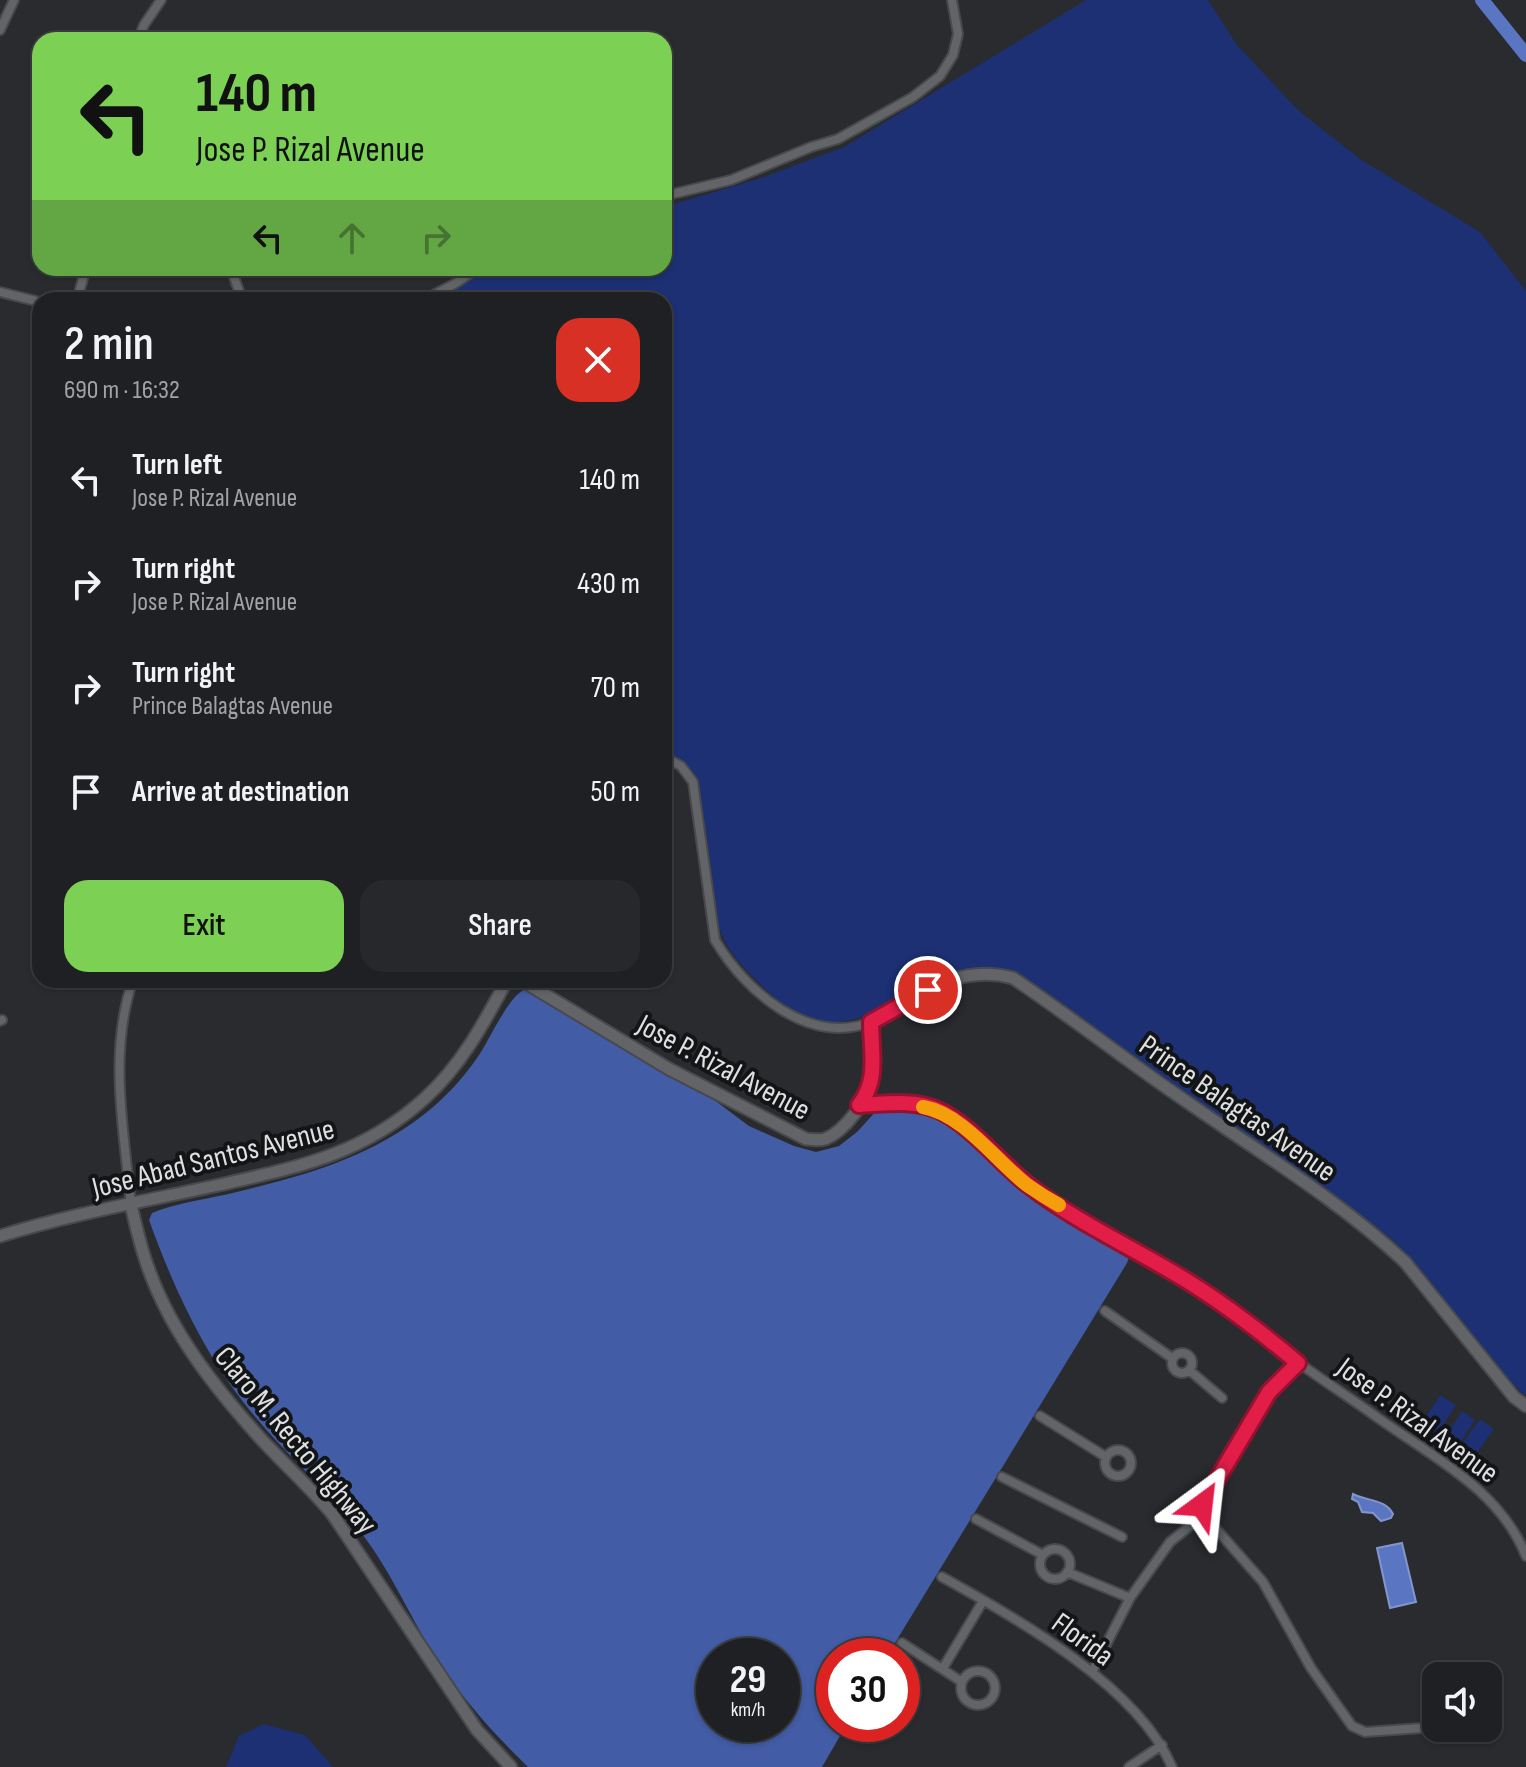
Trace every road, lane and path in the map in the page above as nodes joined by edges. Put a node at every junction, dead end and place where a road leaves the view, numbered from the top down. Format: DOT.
graph roads {
  1 [pos="14,0"];
  2 [pos="161,0"];
  3 [pos="952,0"];
  4 [pos="0,30"];
  5 [pos="141,32"];
  6 [pos="672,194"];
  7 [pos="464,276"];
  8 [pos="0,292"];
  9 [pos="438,292"];
  10 [pos="32,300"];
  11 [pos="672,761"];
  12 [pos="130,988"];
  13 [pos="503,988"];
  14 [pos="534,988"];
  15 [pos="871,1022"];
  16 [pos="859,1105"];
  17 [pos="131,1205"];
  18 [pos="0,1236"];
  19 [pos="1105,1311"];
  20 [pos="1172,1358"];
  21 [pos="1298,1363"];
  22 [pos="1189,1370"];
  23 [pos="1222,1398"];
  24 [pos="1526,1406"];
  25 [pos="1040,1416"];
  26 [pos="1106,1457"];
  27 [pos="1002,1477"];
  28 [pos="1206,1513"];
  29 [pos="976,1519"];
  30 [pos="1526,1530"];
  31 [pos="1514,1533"];
  32 [pos="1122,1537"];
  33 [pos="1043,1555"];
  34 [pos="1526,1556"];
  35 [pos="1067,1572"];
  36 [pos="942,1577"];
  37 [pos="1130,1598"];
  38 [pos="983,1601"];
  39 [pos="920,1654"];
  40 [pos="943,1668"];
  41 [pos="1092,1672"];
  42 [pos="962,1682"];
  43 [pos="1422,1728"];
  44 [pos="1162,1745"];
  45 [pos="511,1767"];
  46 [pos="1129,1767"];
  47 [pos="1172,1767"];
  1 -- 4 [label="street"];
  2 -- 5 [label="street"];
  3 -- 6 [label="street"];
  7 -- 9 [label="street"];
  8 -- 10 [label="street"];
  11 -- 15 [label="street"];
  12 -- 17 [label="street"];
  13 -- 17 [label="main road, Jose Abad Santos Avenue"];
  14 -- 16 [label="main road, Jose P. Rizal Avenue"];
  15 -- 16 [label="main road, Jose P. Rizal Avenue"];
  15 -- 24 [label="main road, Prince Balagtas Avenue"];
  16 -- 21 [label="street, Jose P. Rizal Avenue"];
  17 -- 18 [label="main road, Jose Abad Santos Avenue"];
  17 -- 45 [label="main road, Claro M. Recto Highway"];
  19 -- 20 [label="street"];
  20 -- 22 [label="street"];
  20 -- 22 [label="street"];
  21 -- 28 [label="street"];
  21 -- 31 [label="street, Jose P. Rizal Avenue"];
  22 -- 23 [label="street"];
  25 -- 26 [label="street"];
  27 -- 32 [label="street"];
  28 -- 37 [label="street"];
  28 -- 43 [label="street"];
  29 -- 33 [label="street"];
  30 -- 31 [label="street"];
  31 -- 34 [label="street, Jose P. Rizal Avenue"];
  33 -- 35 [label="street"];
  33 -- 35 [label="street"];
  35 -- 37 [label="street"];
  36 -- 38 [label="street, Florida"];
  37 -- 41 [label="street"];
  38 -- 40 [label="street"];
  38 -- 41 [label="street, Florida"];
  39 -- 40 [label="street"];
  40 -- 42 [label="street"];
  41 -- 44 [label="street, Florida"];
  42 -- 42 [label="street"];
  44 -- 46 [label="street"];
  44 -- 47 [label="street, Florida"];
}
